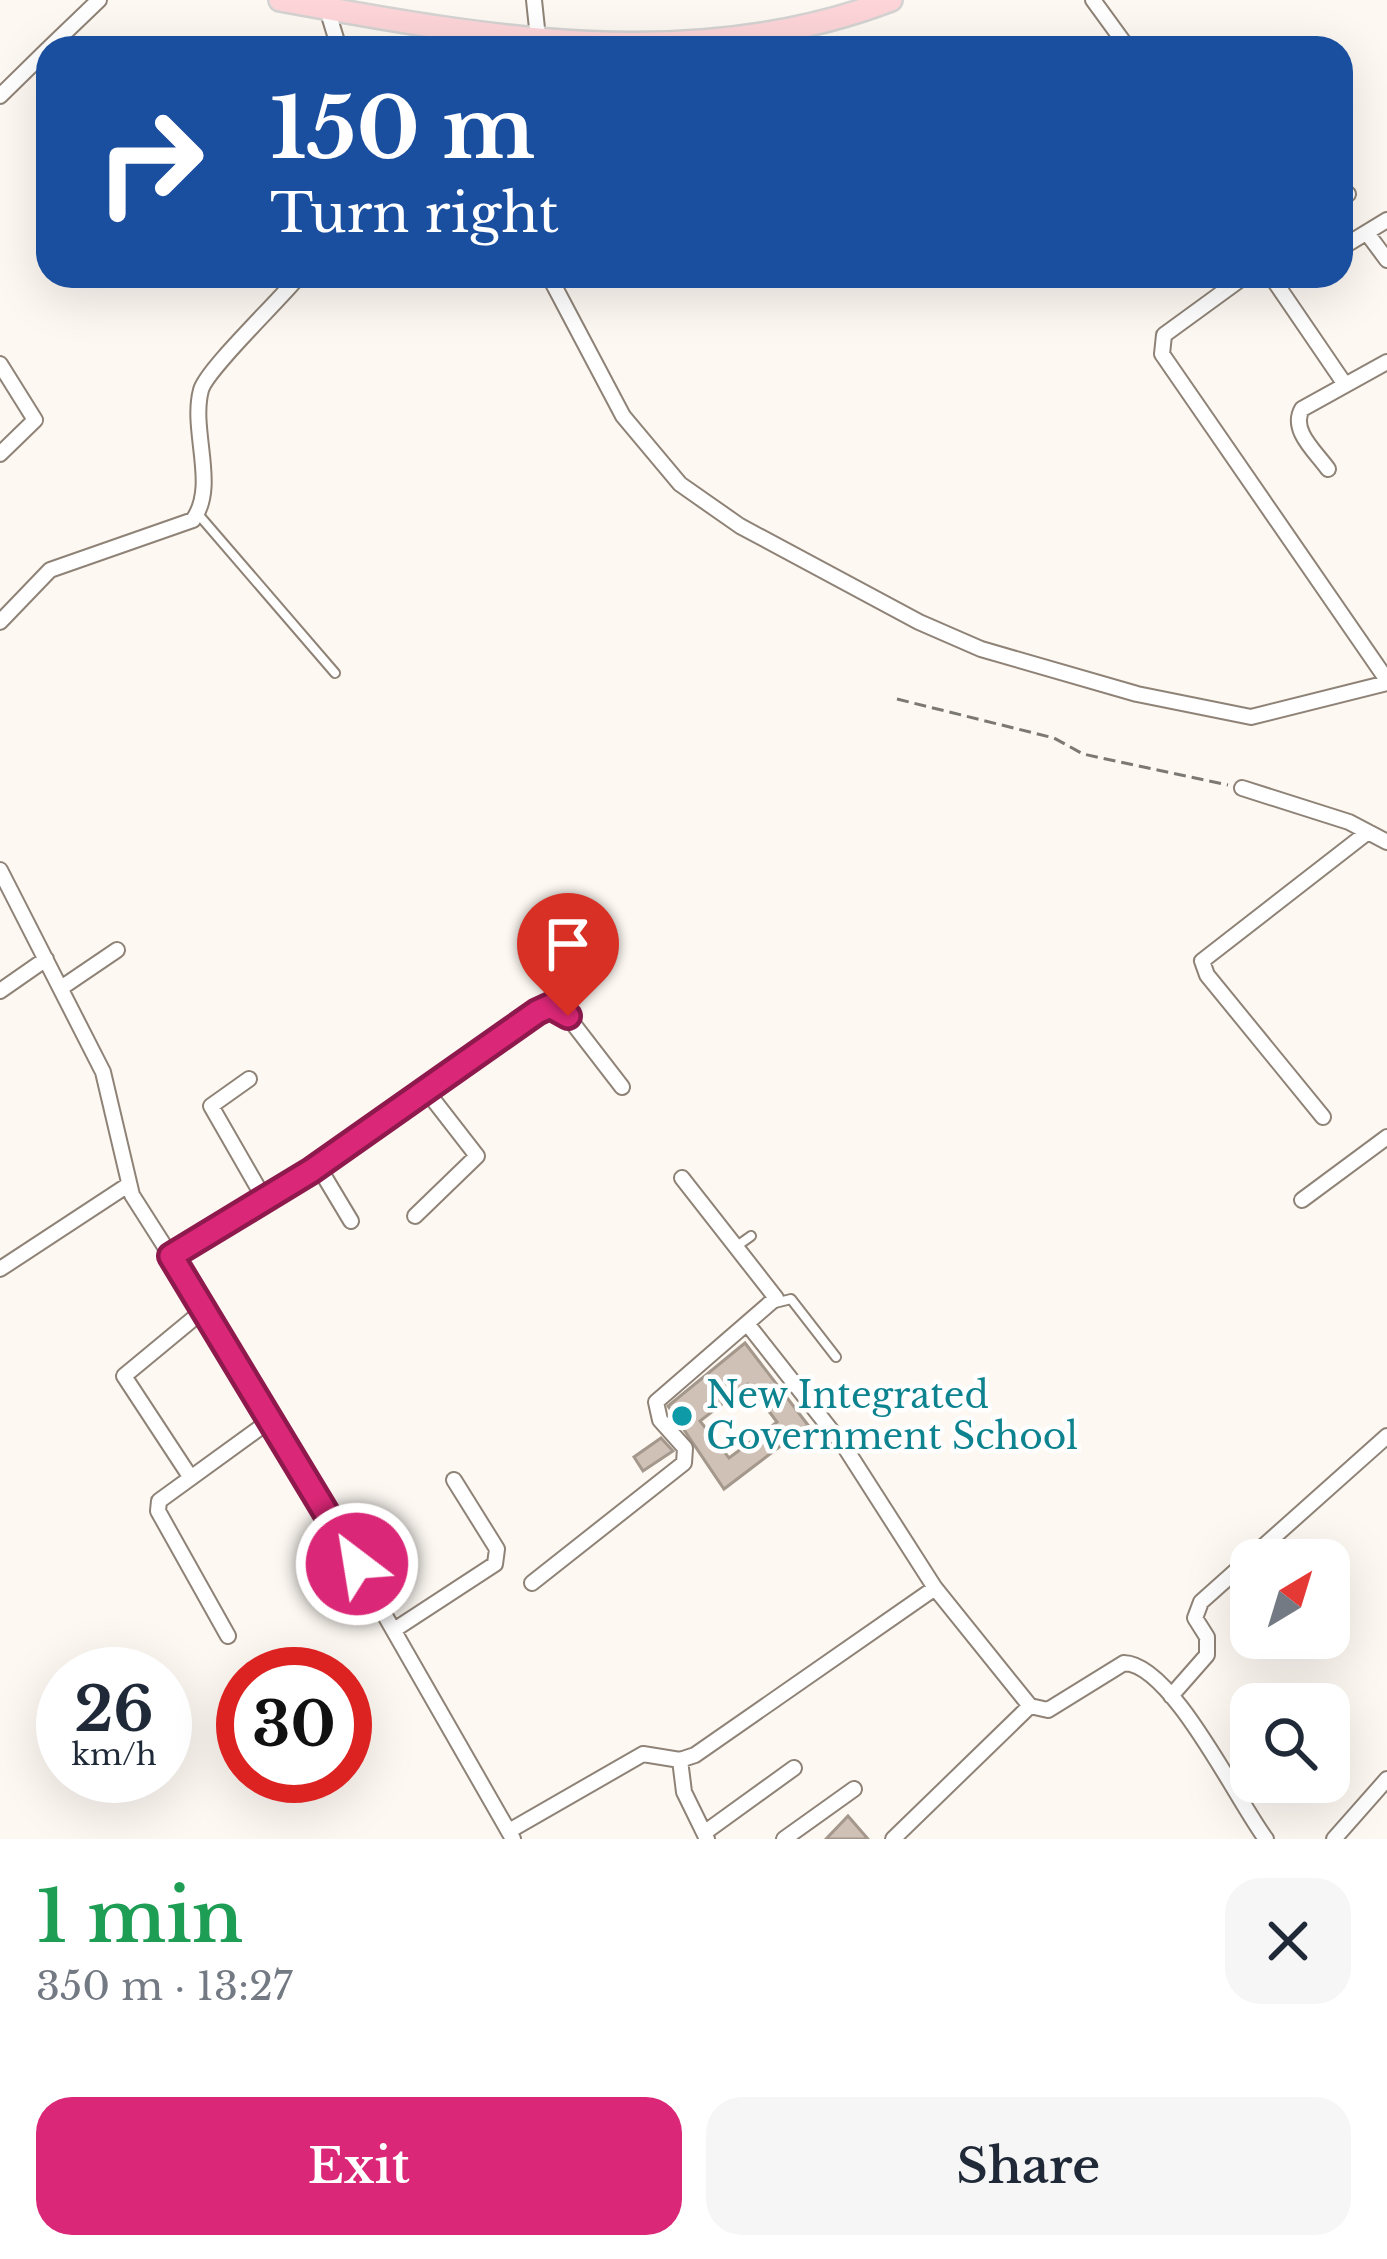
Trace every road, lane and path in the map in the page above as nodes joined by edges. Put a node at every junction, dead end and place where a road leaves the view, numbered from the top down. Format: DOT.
graph roads {
  1 [pos="99,0"];
  2 [pos="280,0"];
  3 [pos="534,0"];
  4 [pos="891,0"];
  5 [pos="1093,0"];
  6 [pos="327,9"];
  7 [pos="61,36"];
  8 [pos="335,36"];
  9 [pos="492,36"];
  10 [pos="524,36"];
  11 [pos="759,36"];
  12 [pos="1119,36"];
  13 [pos="36,60"];
  14 [pos="0,96"];
  15 [pos="1387,220"];
  16 [pos="1367,233"];
  17 [pos="1353,241"];
  18 [pos="1387,260"];
  19 [pos="288,288"];
  20 [pos="555,288"];
  21 [pos="1229,288"];
  22 [pos="1279,288"];
  23 [pos="1387,362"];
  24 [pos="0,364"];
  25 [pos="1344,383"];
  26 [pos="0,454"];
  27 [pos="1328,469"];
  28 [pos="198,514"];
  29 [pos="0,622"];
  30 [pos="335,673"];
  31 [pos="1385,673"];
  32 [pos="897,700"];
  33 [pos="1242,788"];
  34 [pos="1368,832"];
  35 [pos="1387,842"];
  36 [pos="0,871"];
  37 [pos="117,950"];
  38 [pos="46,959"];
  39 [pos="62,988"];
  40 [pos="0,991"];
  41 [pos="248,1079"];
  42 [pos="622,1087"];
  43 [pos="425,1089"];
  44 [pos="1322,1117"];
  45 [pos="1387,1137"];
  46 [pos="318,1166"];
  47 [pos="682,1178"];
  48 [pos="128,1185"];
  49 [pos="265,1200"];
  50 [pos="1302,1200"];
  51 [pos="415,1216"];
  52 [pos="351,1221"];
  53 [pos="751,1236"];
  54 [pos="737,1246"];
  55 [pos="171,1256"];
  56 [pos="0,1269"];
  57 [pos="774,1304"];
  58 [pos="206,1310"];
  59 [pos="749,1326"];
  60 [pos="836,1357"];
  61 [pos="272,1418"];
  62 [pos="1387,1436"];
  63 [pos="189,1475"];
  64 [pos="454,1480"];
  65 [pos="532,1583"];
  66 [pos="935,1588"];
  67 [pos="394,1630"];
  68 [pos="228,1636"];
  69 [pos="1171,1696"];
  70 [pos="1030,1706"];
  71 [pos="680,1760"];
  72 [pos="794,1768"];
  73 [pos="1387,1779"];
  74 [pos="854,1789"];
  75 [pos="511,1835"];
  76 [pos="706,1836"];
  77 [pos="784,1839"];
  78 [pos="893,1839"];
  79 [pos="1267,1839"];
  80 [pos="1334,1839"];
  1 -- 7 [label="street"];
  2 -- 6 [label="main road"];
  3 -- 10 [label="street"];
  4 -- 11 [label="main road"];
  5 -- 12 [label="street"];
  6 -- 8 [label="street"];
  6 -- 9 [label="main road"];
  13 -- 14 [label="street"];
  15 -- 16 [label="street"];
  16 -- 17 [label="street"];
  16 -- 18 [label="street"];
  19 -- 28 [label="street"];
  20 -- 31 [label="street"];
  21 -- 31 [label="street"];
  22 -- 25 [label="street"];
  23 -- 25 [label="street"];
  24 -- 26 [label="street"];
  25 -- 27 [label="street"];
  28 -- 29 [label="street"];
  28 -- 30 [label="lane"];
  32 -- 33 [label="path"];
  33 -- 34 [label="street"];
  34 -- 35 [label="street"];
  34 -- 44 [label="street"];
  36 -- 38 [label="street"];
  37 -- 39 [label="street"];
  38 -- 39 [label="street"];
  38 -- 40 [label="street"];
  39 -- 48 [label="street"];
  41 -- 49 [label="street"];
  42 -- 43 [label="street"];
  43 -- 46 [label="street"];
  43 -- 51 [label="street"];
  45 -- 50 [label="street"];
  46 -- 49 [label="street"];
  46 -- 52 [label="street"];
  47 -- 54 [label="street"];
  48 -- 55 [label="street"];
  48 -- 56 [label="street"];
  49 -- 55 [label="street"];
  53 -- 54 [label="lane"];
  54 -- 57 [label="street"];
  55 -- 58 [label="street"];
  57 -- 59 [label="street"];
  57 -- 60 [label="lane"];
  58 -- 61 [label="street"];
  58 -- 63 [label="street"];
  59 -- 65 [label="street"];
  59 -- 66 [label="street"];
  61 -- 63 [label="street"];
  61 -- 67 [label="street"];
  62 -- 69 [label="street"];
  63 -- 68 [label="street"];
  64 -- 67 [label="street"];
  66 -- 70 [label="street"];
  66 -- 71 [label="street"];
  67 -- 75 [label="street"];
  69 -- 70 [label="street"];
  69 -- 79 [label="street"];
  70 -- 78 [label="street"];
  71 -- 75 [label="street"];
  71 -- 76 [label="street"];
  72 -- 76 [label="street"];
  73 -- 80 [label="street"];
  74 -- 77 [label="street"];
}
